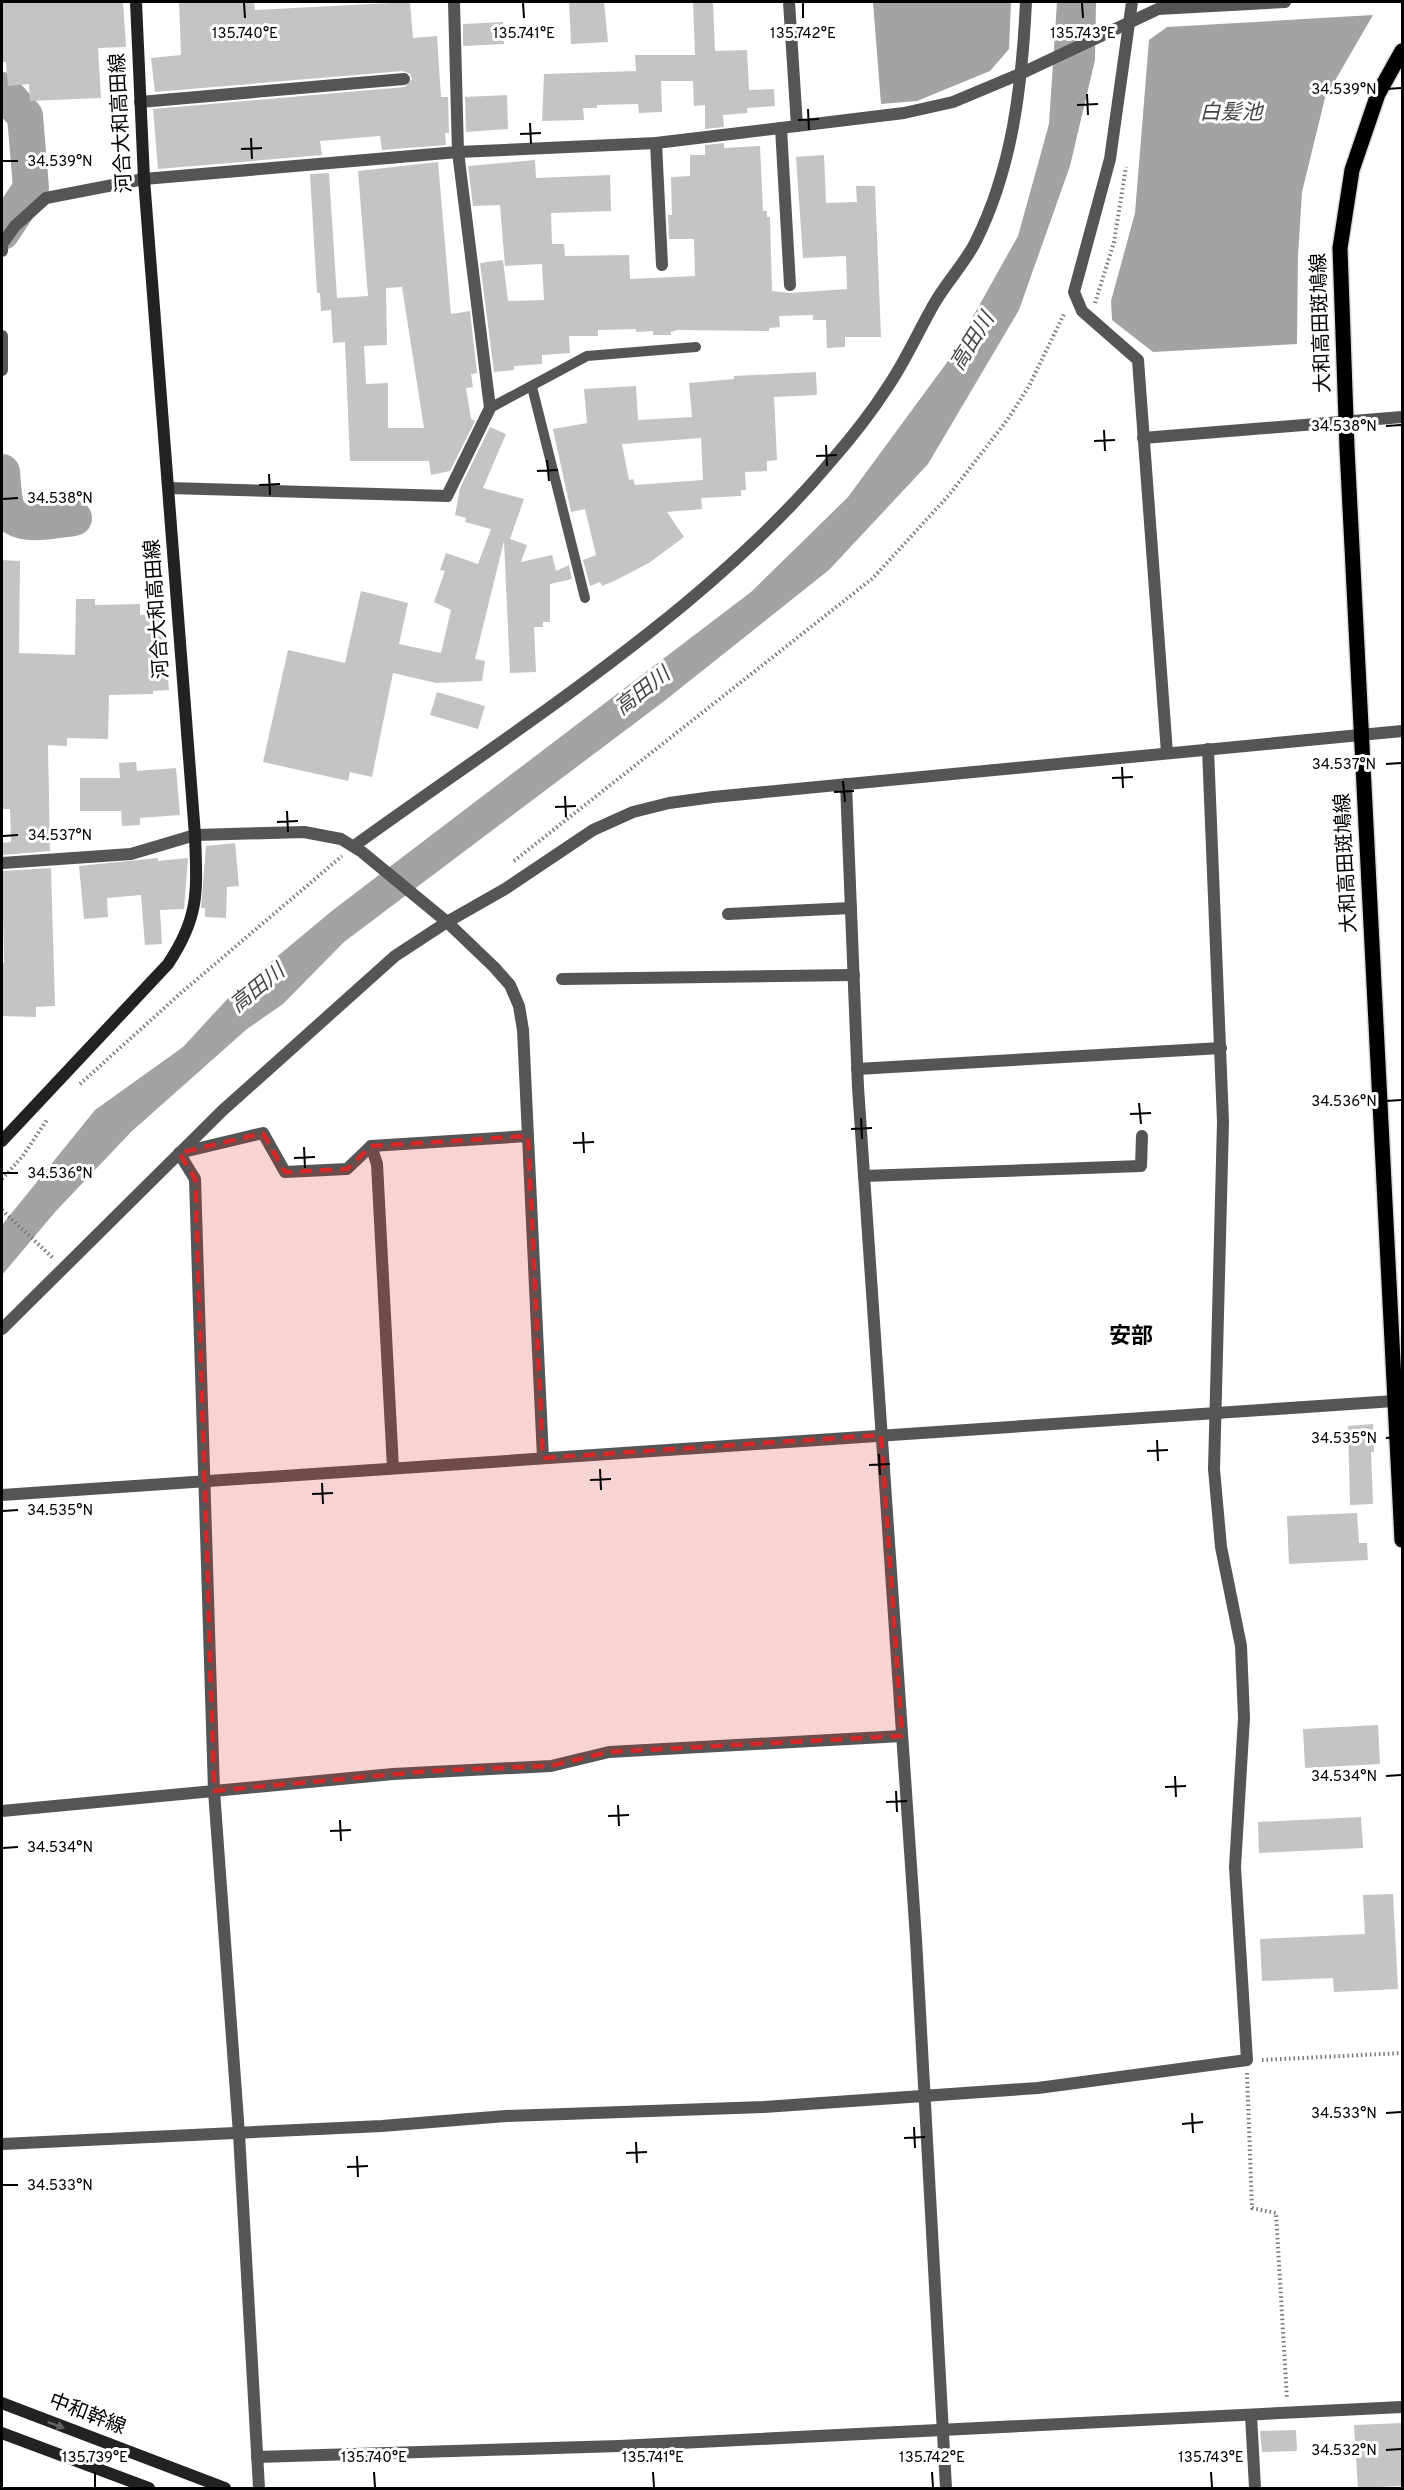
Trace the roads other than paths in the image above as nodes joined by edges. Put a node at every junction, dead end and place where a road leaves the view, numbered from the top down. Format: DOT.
graph roads {
  1 [pos="136,2"];
  2 [pos="454,2"];
  3 [pos="789,2"];
  4 [pos="1026,2"];
  5 [pos="1132,2"];
  6 [pos="1285,2"];
  7 [pos="1131,21"];
  8 [pos="1402,51"];
  9 [pos="1022,74"];
  10 [pos="404,79"];
  11 [pos="140,102"];
  12 [pos="797,126"];
  13 [pos="781,128"];
  14 [pos="656,143"];
  15 [pos="458,152"];
  16 [pos="144,179"];
  17 [pos="2,251"];
  18 [pos="662,265"];
  19 [pos="790,285"];
  20 [pos="2,336"];
  21 [pos="696,347"];
  22 [pos="2,370"];
  23 [pos="532,387"];
  24 [pos="490,408"];
  25 [pos="1402,417"];
  26 [pos="1346,421"];
  27 [pos="1143,438"];
  28 [pos="169,488"];
  29 [pos="585,598"];
  30 [pos="1402,731"];
  31 [pos="1362,735"];
  32 [pos="1208,749"];
  33 [pos="1167,753"];
  34 [pos="846,784"];
  35 [pos="195,835"];
  36 [pos="358,849"];
  37 [pos="2,863"];
  38 [pos="851,908"];
  39 [pos="728,914"];
  40 [pos="442,919"];
  41 [pos="854,975"];
  42 [pos="562,979"];
  43 [pos="1221,1048"];
  44 [pos="857,1068"];
  45 [pos="528,1136"];
  46 [pos="1142,1136"];
  47 [pos="2,1141"];
  48 [pos="371,1146"];
  49 [pos="179,1153"];
  50 [pos="864,1176"];
  51 [pos="2,1329"];
  52 [pos="1398,1401"];
  53 [pos="1214,1413"];
  54 [pos="880,1435"];
  55 [pos="543,1458"];
  56 [pos="393,1468"];
  57 [pos="203,1481"];
  58 [pos="2,1495"];
  59 [pos="1402,1540"];
  60 [pos="902,1736"];
  61 [pos="214,1791"];
  62 [pos="2,1812"];
  63 [pos="925,2095"];
  64 [pos="239,2133"];
  65 [pos="2,2144"];
  66 [pos="2,2403"];
  67 [pos="1402,2407"];
  68 [pos="1251,2415"];
  69 [pos="943,2429"];
  70 [pos="2,2433"];
  71 [pos="257,2457"];
  72 [pos="149,2488"];
  73 [pos="225,2488"];
  74 [pos="259,2488"];
  75 [pos="946,2488"];
  76 [pos="1255,2488"];
  1 -- 11 [label="main road, 河合大和高田線"];
  2 -- 15 [label="street"];
  3 -- 12 [label="street"];
  4 -- 9 [label="street"];
  5 -- 7 [label="street"];
  6 -- 7 [label="street"];
  7 -- 9 [label="street"];
  7 -- 27 [label="street"];
  8 -- 26 [label="main road, 大和高田斑鳩線"];
  9 -- 12 [label="street"];
  9 -- 36 [label="street"];
  10 -- 11 [label="street"];
  11 -- 16 [label="main road, 河合大和高田線"];
  12 -- 13 [label="street"];
  13 -- 14 [label="street"];
  13 -- 19 [label="street"];
  14 -- 15 [label="street"];
  14 -- 18 [label="street"];
  15 -- 16 [label="street"];
  15 -- 24 [label="street"];
  16 -- 17 [label="street"];
  16 -- 28 [label="main road, 河合大和高田線"];
  20 -- 22 [label="street"];
  21 -- 23 [label="lane"];
  23 -- 24 [label="lane"];
  23 -- 29 [label="lane"];
  24 -- 28 [label="street"];
  25 -- 26 [label="street"];
  26 -- 27 [label="street"];
  26 -- 31 [label="main road, 大和高田斑鳩線"];
  27 -- 33 [label="street"];
  28 -- 35 [label="main road, 河合大和高田線"];
  30 -- 31 [label="street"];
  31 -- 32 [label="street"];
  31 -- 52 [label="main road, 大和高田斑鳩線"];
  32 -- 33 [label="street"];
  32 -- 43 [label="street"];
  33 -- 34 [label="street"];
  34 -- 38 [label="street"];
  34 -- 40 [label="street"];
  35 -- 36 [label="street"];
  35 -- 37 [label="street"];
  35 -- 47 [label="main road, 河合大和高田線"];
  36 -- 40 [label="street"];
  38 -- 39 [label="street"];
  38 -- 41 [label="street"];
  40 -- 45 [label="street"];
  40 -- 49 [label="street"];
  41 -- 42 [label="street"];
  41 -- 44 [label="street"];
  43 -- 44 [label="street"];
  43 -- 53 [label="street"];
  44 -- 50 [label="street"];
  45 -- 48 [label="street"];
  45 -- 55 [label="street"];
  46 -- 50 [label="street"];
  48 -- 49 [label="street"];
  48 -- 56 [label="street"];
  49 -- 51 [label="street"];
  49 -- 57 [label="street"];
  50 -- 54 [label="street"];
  52 -- 53 [label="street"];
  52 -- 59 [label="main road, 大和高田斑鳩線"];
  53 -- 54 [label="street"];
  53 -- 63 [label="street"];
  54 -- 55 [label="street"];
  54 -- 60 [label="street"];
  55 -- 56 [label="street"];
  56 -- 57 [label="street"];
  57 -- 58 [label="street"];
  57 -- 61 [label="street"];
  60 -- 61 [label="street"];
  60 -- 63 [label="street"];
  61 -- 62 [label="street"];
  61 -- 64 [label="street"];
  63 -- 64 [label="street"];
  63 -- 69 [label="street"];
  64 -- 65 [label="street"];
  64 -- 71 [label="street"];
  66 -- 73 [label="main road, 中和幹線, one-way"];
  67 -- 68 [label="street"];
  68 -- 69 [label="street"];
  68 -- 76 [label="street"];
  69 -- 71 [label="street"];
  69 -- 75 [label="street"];
  70 -- 72 [label="main road"];
  71 -- 74 [label="street"];
}
